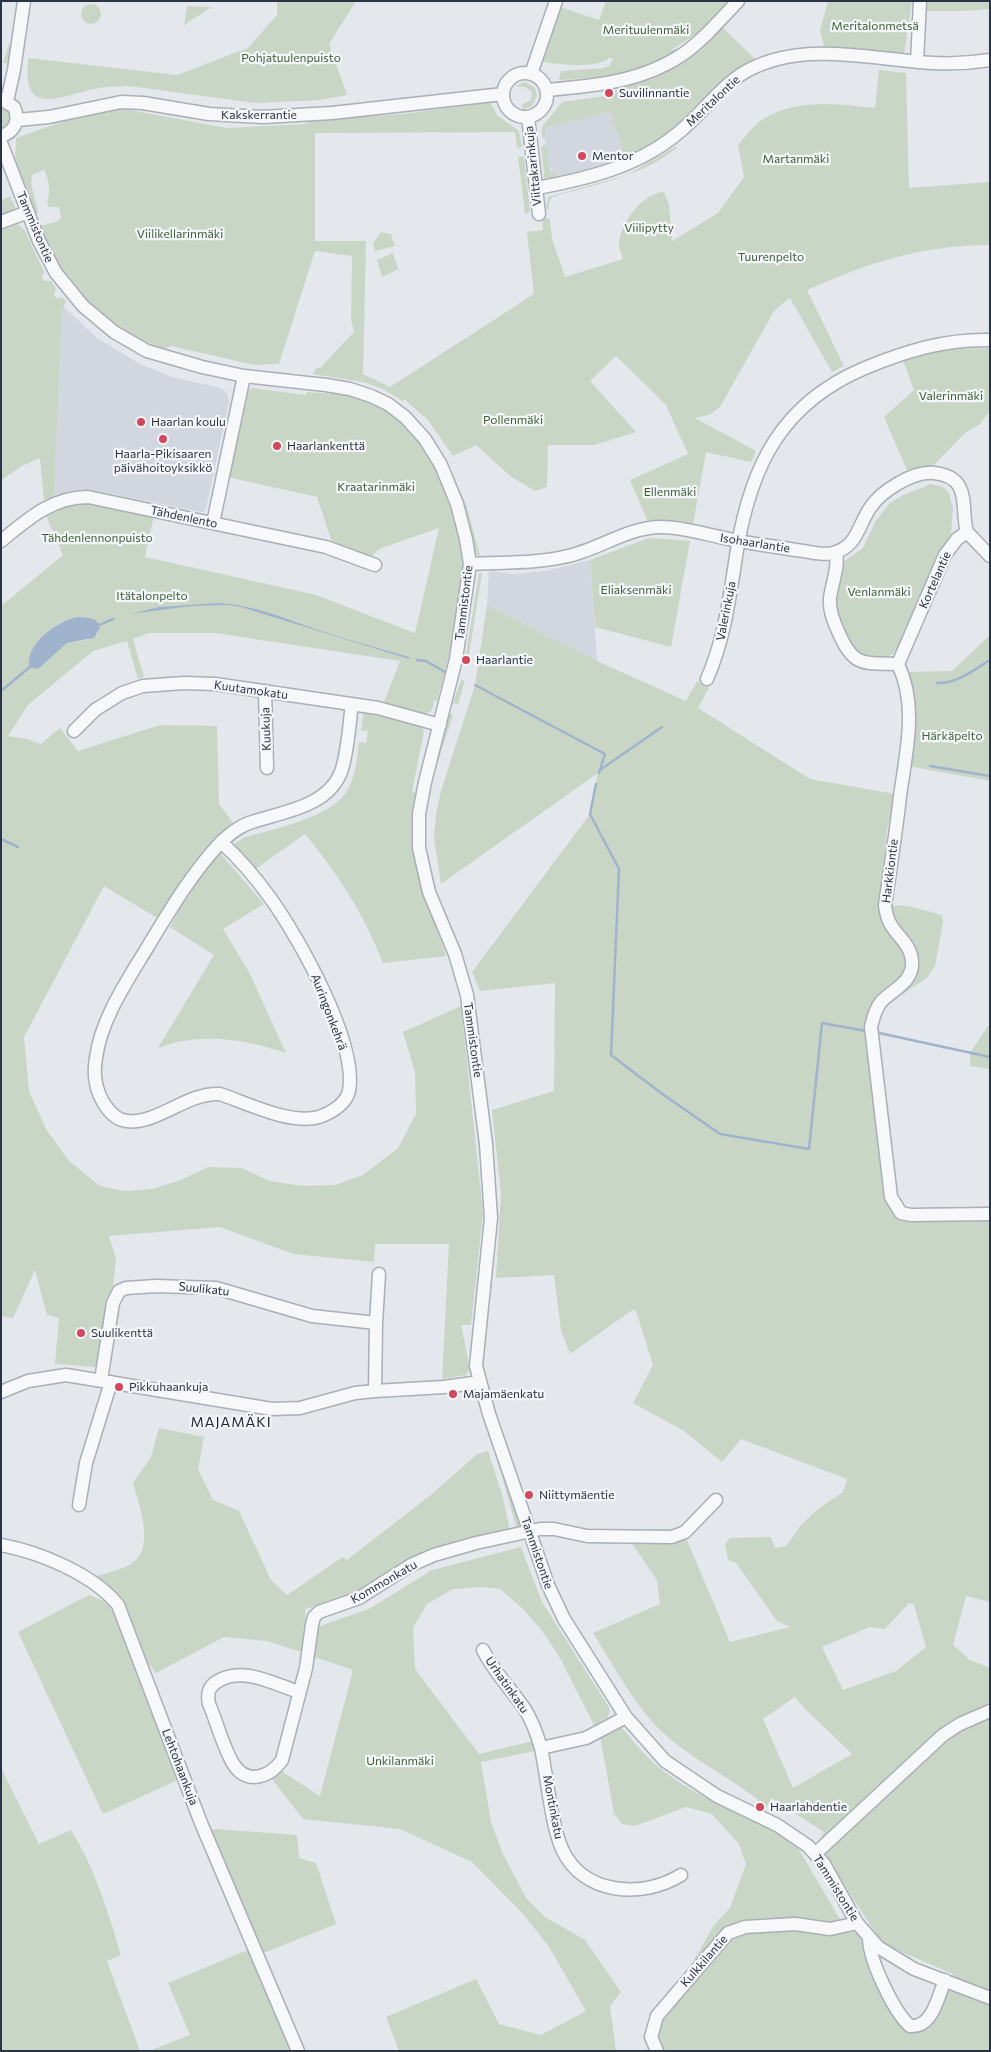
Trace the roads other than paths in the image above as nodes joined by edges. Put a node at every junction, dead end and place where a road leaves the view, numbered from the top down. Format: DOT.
graph roads {
  1 [pos="24,1"];
  2 [pos="556,1"];
  3 [pos="738,1"];
  4 [pos="920,1"];
  5 [pos="990,60"];
  6 [pos="916,62"];
  7 [pos="531,74"];
  8 [pos="547,90"];
  9 [pos="503,94"];
  10 [pos="4,100"];
  11 [pos="528,117"];
  12 [pos="17,120"];
  13 [pos="1,136"];
  14 [pos="1,143"];
  15 [pos="537,188"];
  16 [pos="28,212"];
  17 [pos="539,214"];
  18 [pos="1,222"];
  19 [pos="990,340"];
  20 [pos="244,376"];
  21 [pos="213,523"];
  22 [pos="967,532"];
  23 [pos="1,540"];
  24 [pos="739,541"];
  25 [pos="836,552"];
  26 [pos="990,556"];
  27 [pos="470,564"];
  28 [pos="375,565"];
  29 [pos="898,664"];
  30 [pos="707,679"];
  31 [pos="265,691"];
  32 [pos="352,704"];
  33 [pos="440,725"];
  34 [pos="74,731"];
  35 [pos="267,768"];
  36 [pos="221,842"];
  37 [pos="990,1214"];
  38 [pos="379,1274"];
  39 [pos="376,1323"];
  40 [pos="106,1381"];
  41 [pos="480,1382"];
  42 [pos="375,1391"];
  43 [pos="1,1392"];
  44 [pos="716,1500"];
  45 [pos="79,1505"];
  46 [pos="529,1532"];
  47 [pos="1,1545"];
  48 [pos="483,1650"];
  49 [pos="299,1692"];
  50 [pos="990,1711"];
  51 [pos="626,1717"];
  52 [pos="541,1748"];
  53 [pos="816,1853"];
  54 [pos="681,1875"];
  55 [pos="858,1923"];
  56 [pos="869,1938"];
  57 [pos="945,1980"];
  58 [pos="990,1998"];
  59 [pos="298,2051"];
  60 [pos="657,2051"];
  1 -- 10 [label="street"];
  2 -- 7 [label="street"];
  3 -- 8 [label="street"];
  4 -- 6 [label="street"];
  5 -- 6 [label="street, Meritalontie"];
  6 -- 15 [label="street, Meritalontie"];
  7 -- 8 [label="street"];
  7 -- 9 [label="street"];
  8 -- 11 [label="street"];
  9 -- 11 [label="street"];
  9 -- 12 [label="street, Kakskerrantie"];
  10 -- 12 [label="street"];
  11 -- 15 [label="street, Viittakarinkuja"];
  12 -- 13 [label="street"];
  14 -- 16 [label="street, Tammistontie"];
  15 -- 17 [label="street, Viittakarinkuja"];
  16 -- 18 [label="street"];
  16 -- 20 [label="street, Tammistontie"];
  19 -- 24 [label="street, Valerinkuja"];
  20 -- 21 [label="street"];
  20 -- 27 [label="street, Tammistontie"];
  21 -- 23 [label="street, Tähdenlento"];
  21 -- 28 [label="street, Tähdenlento"];
  22 -- 25 [label="street"];
  22 -- 26 [label="street"];
  22 -- 29 [label="street, Kortelantie"];
  24 -- 25 [label="street, Isohaarlantie"];
  24 -- 27 [label="street, Isohaarlantie"];
  24 -- 30 [label="street, Valerinkuja"];
  25 -- 29 [label="street"];
  27 -- 33 [label="street, Tammistontie"];
  29 -- 37 [label="street, Harkkiontie"];
  31 -- 32 [label="street, Kuutamokatu"];
  31 -- 34 [label="street, Kuutamokatu"];
  31 -- 35 [label="street, Kuukuja"];
  32 -- 33 [label="street, Kuutamokatu"];
  32 -- 36 [label="street, Auringonkehrä"];
  33 -- 41 [label="street, Tammistontie"];
  36 -- 36 [label="street, Auringonkehrä"];
  38 -- 39 [label="street"];
  39 -- 40 [label="street, Suulikatu"];
  39 -- 42 [label="street"];
  40 -- 42 [label="street"];
  40 -- 43 [label="street"];
  40 -- 45 [label="street"];
  41 -- 42 [label="street"];
  41 -- 46 [label="street, Tammistontie"];
  44 -- 46 [label="street"];
  46 -- 49 [label="street, Kommonkatu"];
  46 -- 51 [label="street, Tammistontie"];
  47 -- 59 [label="street, Lehtohaankuja"];
  48 -- 52 [label="street, Urhatinkatu"];
  49 -- 49 [label="street, Kommonkatu"];
  50 -- 53 [label="street"];
  51 -- 52 [label="street"];
  51 -- 53 [label="street, Tammistontie"];
  52 -- 54 [label="street, Montinkatu"];
  53 -- 55 [label="street, Tammistontie"];
  55 -- 56 [label="street, Tammistontie"];
  55 -- 60 [label="street, Kulkkilantie"];
  56 -- 57 [label="street, Tammistontie"];
  56 -- 57 [label="street"];
  57 -- 58 [label="street, Tammistontie"];
}
